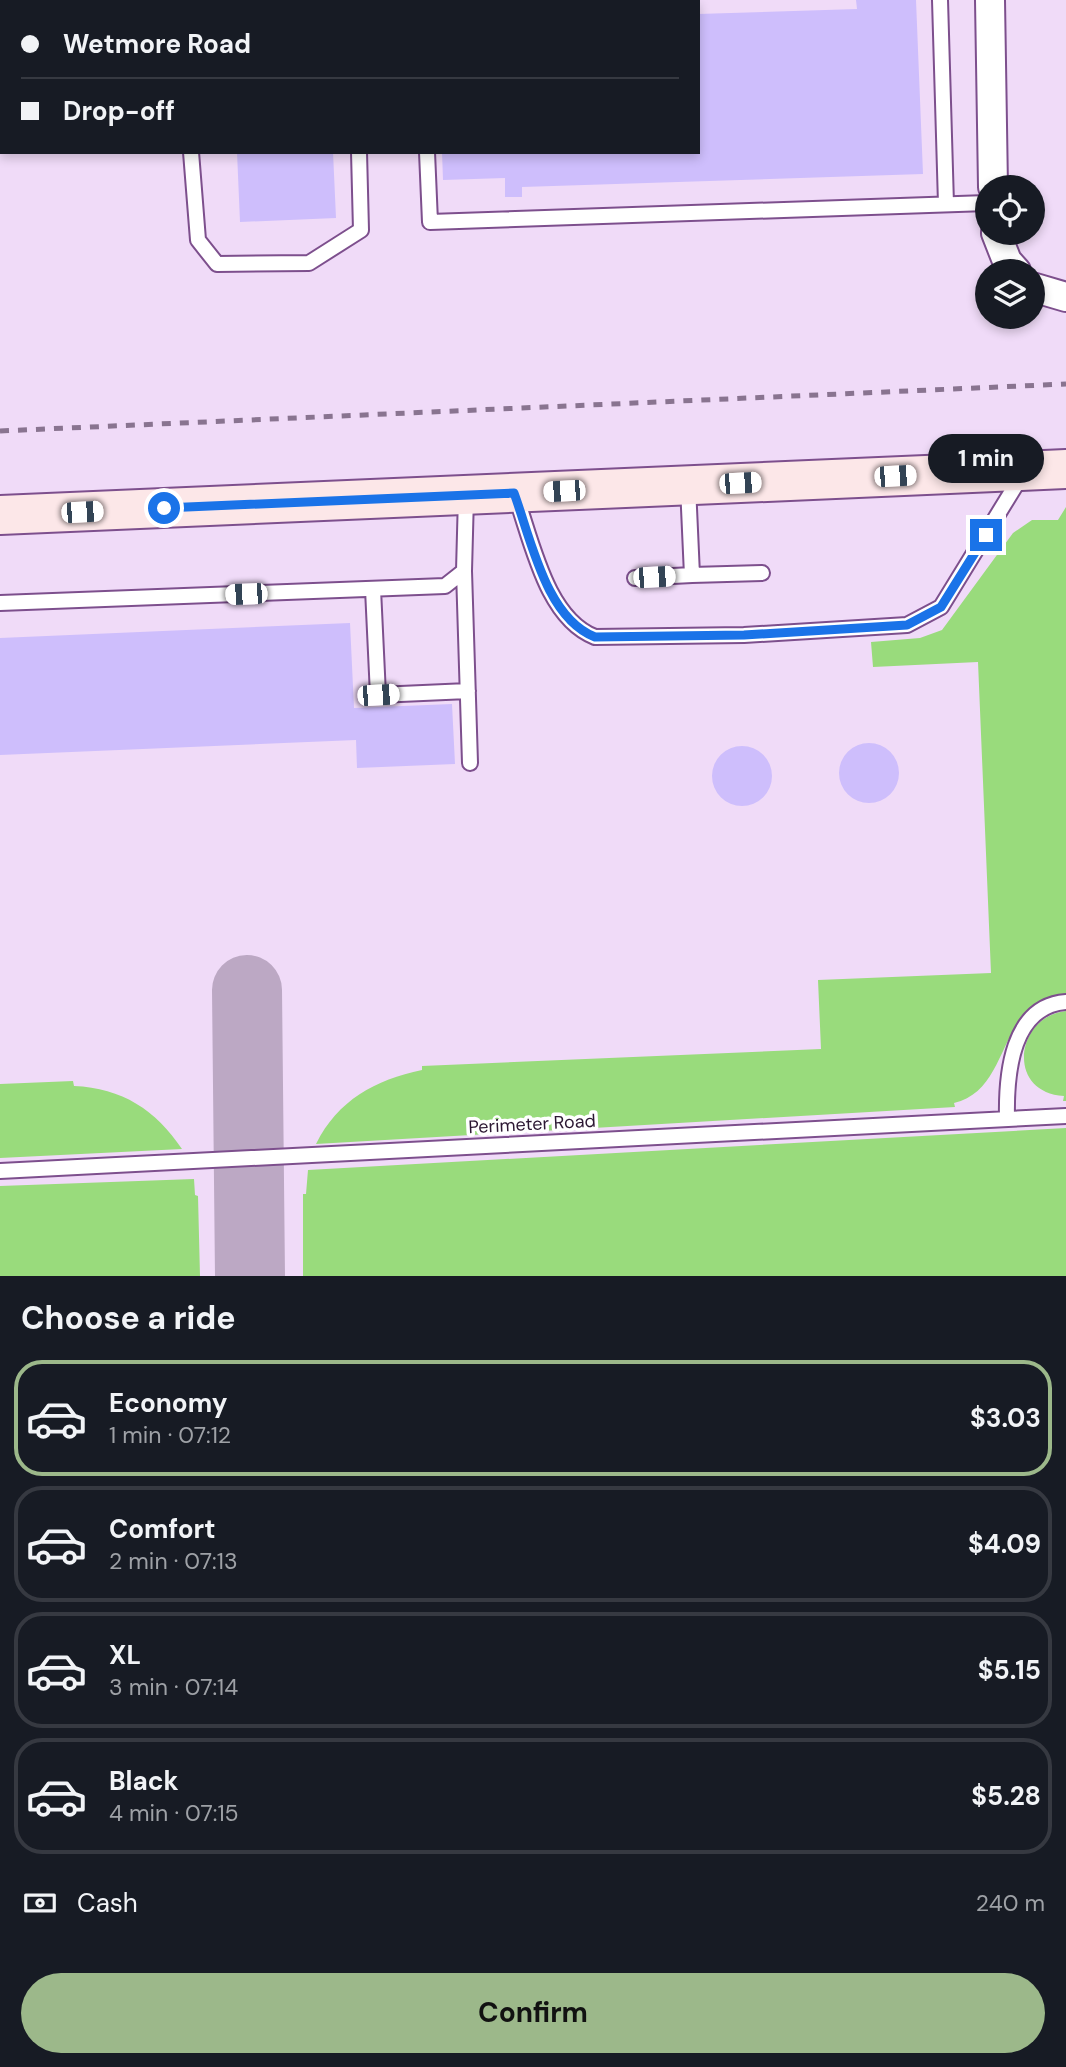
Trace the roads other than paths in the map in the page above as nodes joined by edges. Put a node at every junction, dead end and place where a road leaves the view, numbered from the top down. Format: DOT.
graph roads {
  1 [pos="940,0"];
  2 [pos="990,0"];
  3 [pos="191,154"];
  4 [pos="359,154"];
  5 [pos="428,154"];
  6 [pos="993,175"];
  7 [pos="975,203"];
  8 [pos="946,204"];
  9 [pos="1045,290"];
  10 [pos="1066,297"];
  11 [pos="1066,469"];
  12 [pos="1025,471"];
  13 [pos="688,485"];
  14 [pos="514,493"];
  15 [pos="466,495"];
  16 [pos="0,515"];
  17 [pos="464,571"];
  18 [pos="762,572"];
  19 [pos="692,575"];
  20 [pos="635,578"];
  21 [pos="373,589"];
  22 [pos="0,603"];
  23 [pos="468,691"];
  24 [pos="470,763"];
  25 [pos="1066,1002"];
  26 [pos="1066,1116"];
  27 [pos="1007,1119"];
  28 [pos="0,1171"];
  1 -- 8 [label="lane"];
  2 -- 6 [label="street"];
  3 -- 4 [label="lane"];
  5 -- 8 [label="lane"];
  7 -- 8 [label="lane"];
  9 -- 10 [label="street"];
  11 -- 12 [label="main road"];
  12 -- 13 [label="main road"];
  12 -- 14 [label="lane"];
  13 -- 14 [label="main road"];
  13 -- 19 [label="lane"];
  14 -- 15 [label="main road"];
  15 -- 16 [label="main road"];
  15 -- 17 [label="lane"];
  17 -- 21 [label="lane"];
  17 -- 23 [label="lane"];
  18 -- 19 [label="lane"];
  19 -- 20 [label="lane"];
  21 -- 22 [label="lane"];
  21 -- 23 [label="lane"];
  23 -- 24 [label="lane"];
  25 -- 27 [label="lane"];
  26 -- 27 [label="lane, Perimeter Road"];
  27 -- 28 [label="lane, Perimeter Road"];
}
